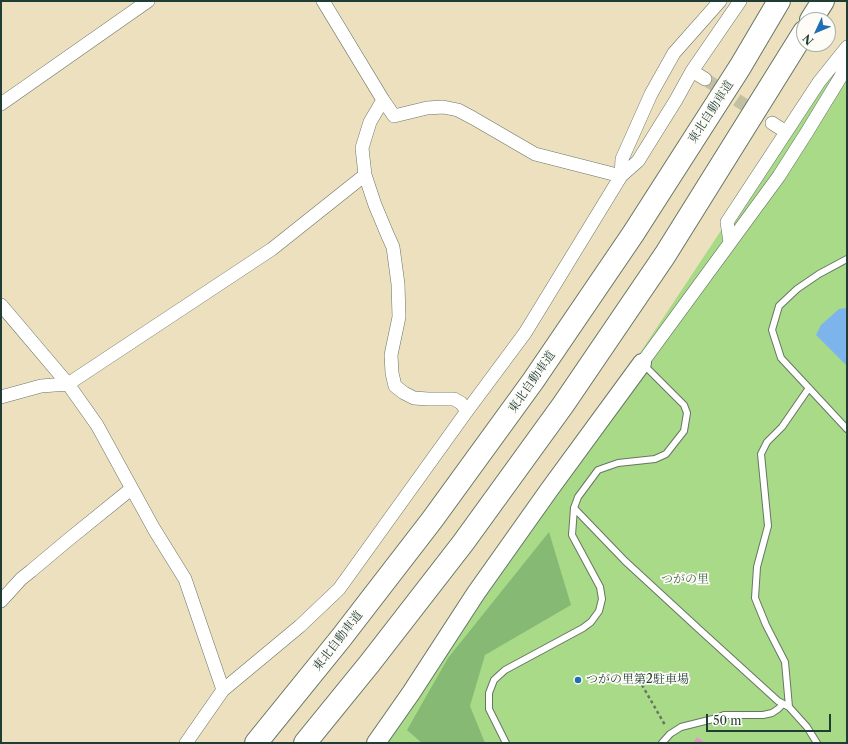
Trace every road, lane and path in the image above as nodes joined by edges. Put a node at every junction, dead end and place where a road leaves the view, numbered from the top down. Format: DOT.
graph roads {
  1 [pos="148,1"];
  2 [pos="323,1"];
  3 [pos="720,1"];
  4 [pos="740,1"];
  5 [pos="779,1"];
  6 [pos="823,1"];
  7 [pos="816,12"];
  8 [pos="796,46"];
  9 [pos="847,47"];
  10 [pos="847,64"];
  11 [pos="692,71"];
  12 [pos="704,79"];
  13 [pos="844,80"];
  14 [pos="383,100"];
  15 [pos="1,104"];
  16 [pos="772,123"];
  17 [pos="786,132"];
  18 [pos="365,175"];
  19 [pos="621,176"];
  20 [pos="730,242"];
  21 [pos="847,259"];
  22 [pos="1,305"];
  23 [pos="642,363"];
  24 [pos="68,384"];
  25 [pos="809,388"];
  26 [pos="1,397"];
  27 [pos="467,411"];
  28 [pos="847,429"];
  29 [pos="131,489"];
  30 [pos="574,508"];
  31 [pos="1,601"];
  32 [pos="642,685"];
  33 [pos="223,690"];
  34 [pos="786,705"];
  35 [pos="670,734"];
  36 [pos="186,743"];
  37 [pos="256,743"];
  38 [pos="305,743"];
  39 [pos="376,743"];
  40 [pos="506,743"];
  41 [pos="662,743"];
  42 [pos="817,743"];
  1 -- 15 [label="street"];
  2 -- 14 [label="street"];
  3 -- 19 [label="street"];
  4 -- 11 [label="street"];
  5 -- 37 [label="highway, 東北自動車道"];
  6 -- 7 [label="highway"];
  8 -- 38 [label="highway"];
  9 -- 17 [label="street"];
  10 -- 13 [label="street"];
  11 -- 12 [label="street"];
  11 -- 19 [label="street"];
  13 -- 20 [label="street"];
  14 -- 18 [label="street"];
  14 -- 19 [label="street"];
  16 -- 17 [label="street"];
  17 -- 20 [label="street"];
  18 -- 24 [label="street"];
  18 -- 27 [label="street"];
  19 -- 27 [label="street"];
  20 -- 23 [label="street"];
  21 -- 25 [label="lane"];
  22 -- 24 [label="street"];
  23 -- 30 [label="lane"];
  23 -- 39 [label="street"];
  24 -- 26 [label="street"];
  24 -- 29 [label="street"];
  25 -- 28 [label="lane"];
  25 -- 34 [label="lane"];
  27 -- 33 [label="street"];
  29 -- 31 [label="street"];
  29 -- 33 [label="street"];
  30 -- 34 [label="lane"];
  30 -- 40 [label="lane"];
  32 -- 35 [label="path"];
  33 -- 36 [label="street"];
  34 -- 35 [label="lane"];
  34 -- 42 [label="lane"];
  35 -- 41 [label="lane"];
}
